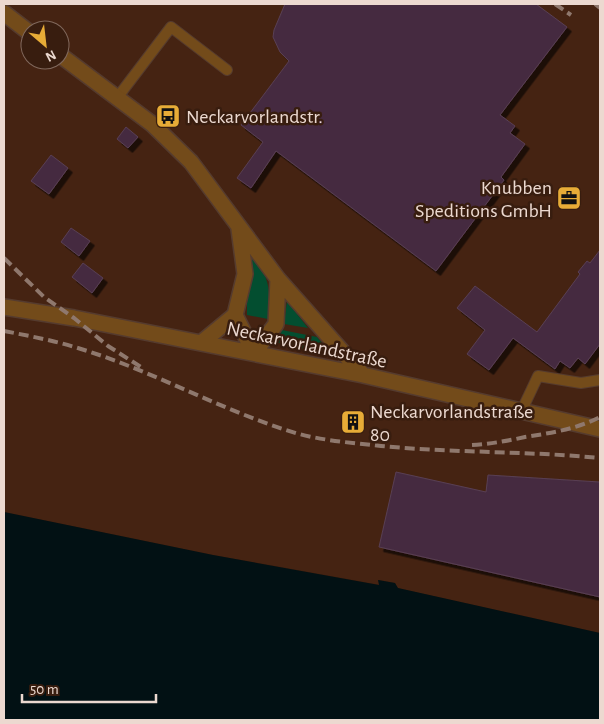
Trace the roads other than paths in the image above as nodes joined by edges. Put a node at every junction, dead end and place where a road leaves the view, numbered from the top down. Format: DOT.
graph roads {
  1 [pos="4,13"];
  2 [pos="20,25"];
  3 [pos="70,63"];
  4 [pos="227,70"];
  5 [pos="117,98"];
  6 [pos="239,228"];
  7 [pos="278,279"];
  8 [pos="4,307"];
  9 [pos="235,315"];
  10 [pos="201,343"];
  11 [pos="254,353"];
  12 [pos="363,375"];
  13 [pos="600,380"];
  14 [pos="522,412"];
  15 [pos="600,429"];
  1 -- 2 [label="street"];
  3 -- 5 [label="street"];
  4 -- 5 [label="lane"];
  5 -- 6 [label="street"];
  6 -- 7 [label="street"];
  6 -- 9 [label="street"];
  7 -- 11 [label="street"];
  7 -- 12 [label="street"];
  8 -- 10 [label="street, Neckarvorlandstraße"];
  9 -- 10 [label="street"];
  9 -- 11 [label="street"];
  10 -- 11 [label="street, Neckarvorlandstraße"];
  11 -- 12 [label="street, Neckarvorlandstraße"];
  12 -- 14 [label="street, Neckarvorlandstraße"];
  13 -- 14 [label="lane"];
  14 -- 15 [label="street, Neckarvorlandstraße"];
}
